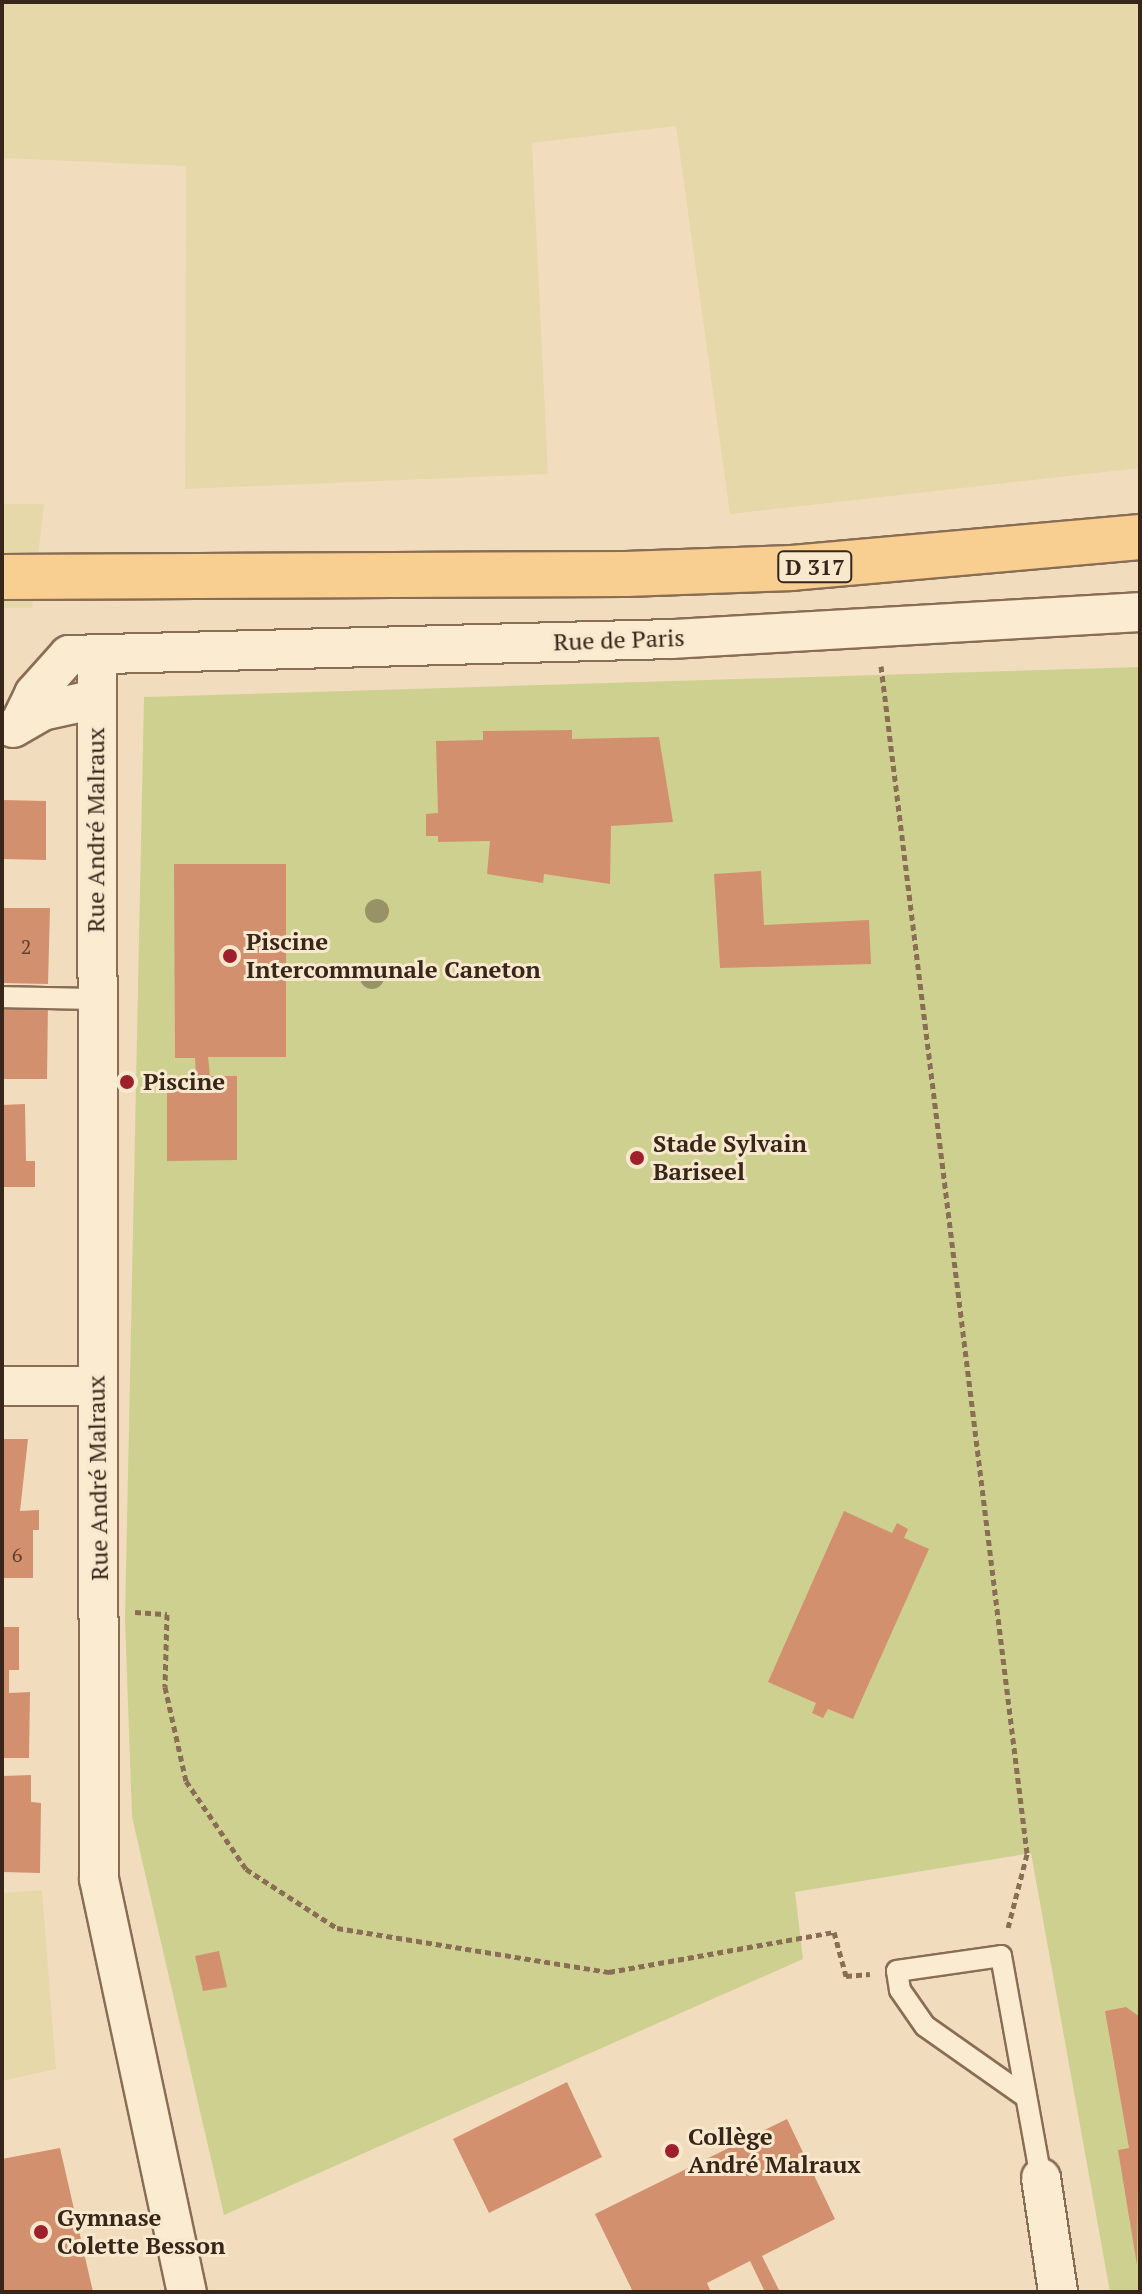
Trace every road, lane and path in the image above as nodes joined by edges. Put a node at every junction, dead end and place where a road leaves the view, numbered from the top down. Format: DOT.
graph roads {
  1 [pos="1140,537"];
  2 [pos="2,577"];
  3 [pos="1140,612"];
  4 [pos="876,628"];
  5 [pos="83,654"];
  6 [pos="96,699"];
  7 [pos="12,730"];
  8 [pos="2,997"];
  9 [pos="95,999"];
  10 [pos="2,1386"];
  11 [pos="95,1386"];
  12 [pos="102,1611"];
  13 [pos="1001,1956"];
  14 [pos="897,1971"];
  15 [pos="1026,2097"];
  16 [pos="1041,2178"];
  17 [pos="187,2292"];
  18 [pos="1058,2292"];
  1 -- 2 [label="main road, D 317"];
  3 -- 4 [label="street, Rue de Paris"];
  4 -- 5 [label="street, Rue de Paris"];
  4 -- 13 [label="path"];
  5 -- 6 [label="street, Rue André Malraux"];
  5 -- 7 [label="street"];
  6 -- 7 [label="street"];
  6 -- 9 [label="street, Rue André Malraux"];
  8 -- 9 [label="lane"];
  9 -- 11 [label="street, Rue André Malraux"];
  10 -- 11 [label="street"];
  11 -- 12 [label="street, Rue André Malraux"];
  12 -- 14 [label="path"];
  12 -- 17 [label="street, Rue André Malraux"];
  13 -- 14 [label="lane"];
  13 -- 15 [label="lane"];
  14 -- 15 [label="lane"];
  15 -- 16 [label="lane"];
  16 -- 18 [label="street"];
}
